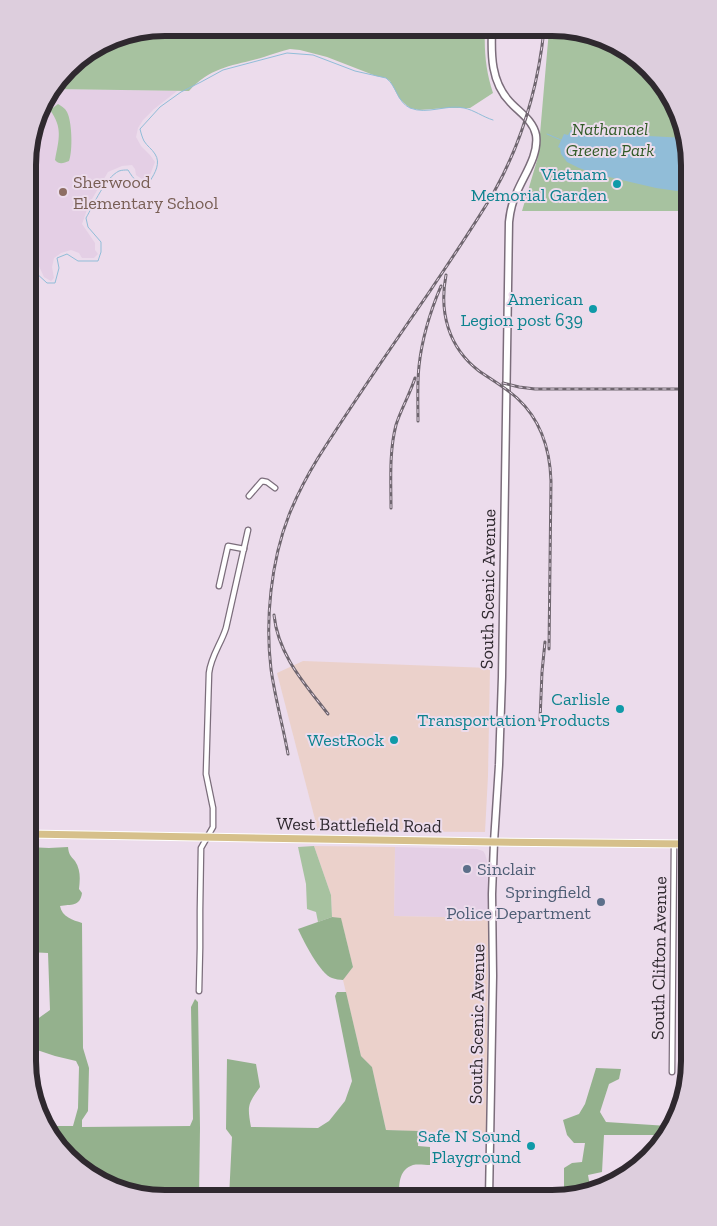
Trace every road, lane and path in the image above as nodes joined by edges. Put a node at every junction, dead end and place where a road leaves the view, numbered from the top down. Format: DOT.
graph roads {
  1 [pos="492,36"];
  2 [pos="275,488"];
  3 [pos="250,496"];
  4 [pos="248,530"];
  5 [pos="244,550"];
  6 [pos="219,586"];
  7 [pos="36,834"];
  8 [pos="207,837"];
  9 [pos="494,842"];
  10 [pos="674,844"];
  11 [pos="680,844"];
  12 [pos="199,991"];
  13 [pos="672,1072"];
  14 [pos="490,1190"];
  1 -- 9 [label="main road, South Scenic Avenue"];
  2 -- 3 [label="street"];
  4 -- 5 [label="street"];
  5 -- 6 [label="street"];
  5 -- 8 [label="street"];
  7 -- 8 [label="main road, West Battlefield Road"];
  8 -- 9 [label="main road, West Battlefield Road"];
  8 -- 12 [label="street"];
  9 -- 10 [label="main road, West Battlefield Road"];
  9 -- 14 [label="main road, South Scenic Avenue"];
  10 -- 11 [label="main road, West Battlefield Road"];
  10 -- 13 [label="street, South Clifton Avenue"];
}
